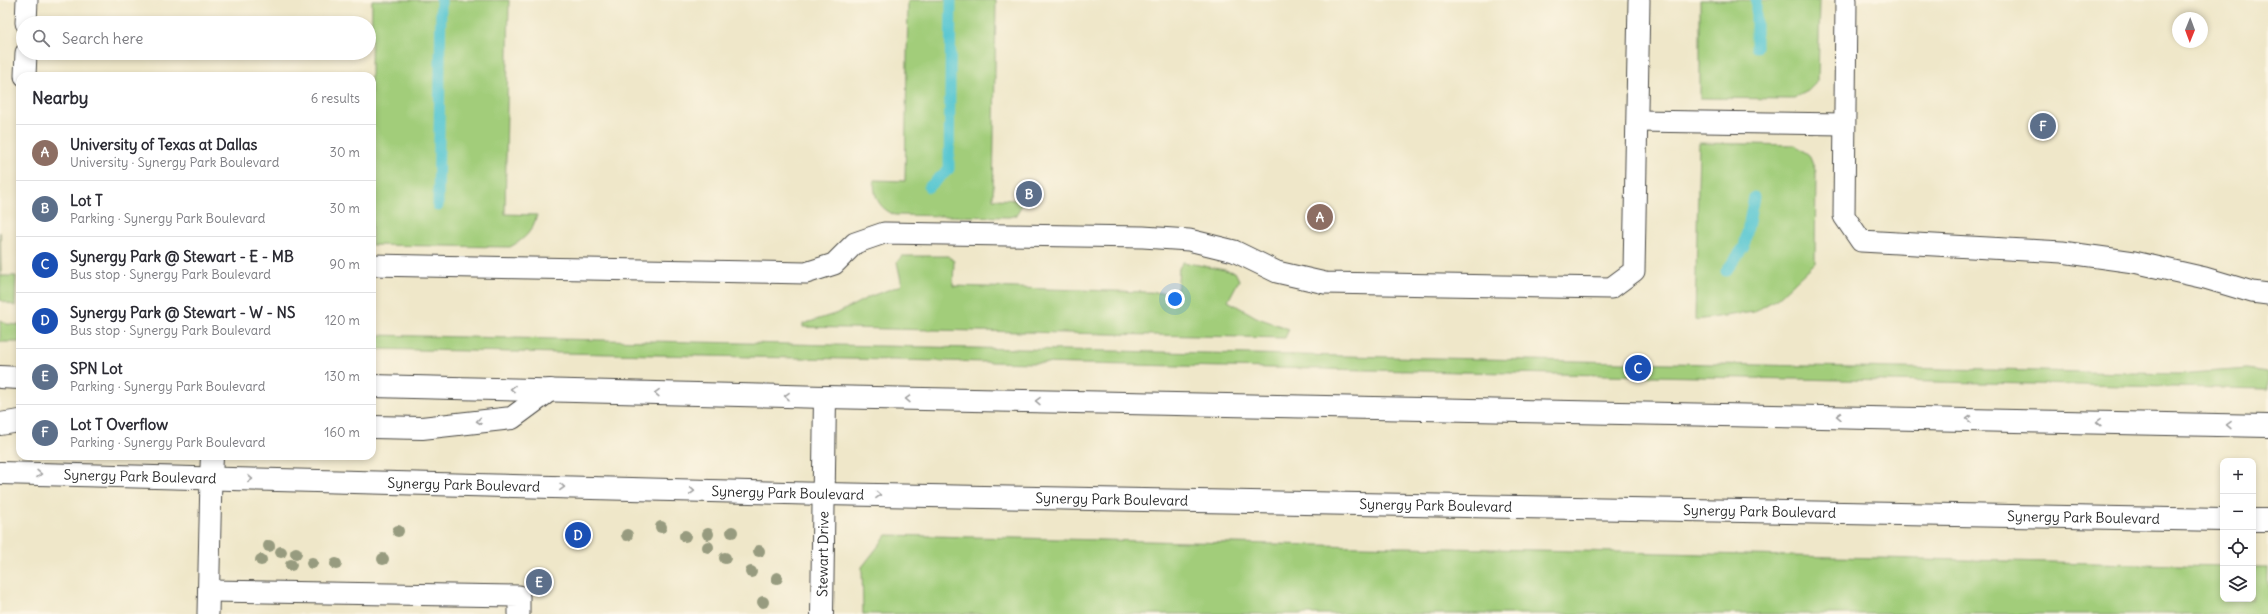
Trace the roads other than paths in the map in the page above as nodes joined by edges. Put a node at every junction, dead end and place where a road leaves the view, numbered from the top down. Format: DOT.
graph roads {
  1 [pos="27,0"];
  2 [pos="1639,0"];
  3 [pos="1846,0"];
  4 [pos="26,16"];
  5 [pos="26,60"];
  6 [pos="25,72"];
  7 [pos="1638,121"];
  8 [pos="1844,124"];
  9 [pos="376,265"];
  10 [pos="2268,294"];
  11 [pos="0,377"];
  12 [pos="16,378"];
  13 [pos="376,386"];
  14 [pos="550,390"];
  15 [pos="826,398"];
  16 [pos="16,422"];
  17 [pos="0,424"];
  18 [pos="2268,426"];
  19 [pos="376,427"];
  20 [pos="212,460"];
  21 [pos="0,473"];
  22 [pos="211,478"];
  23 [pos="824,494"];
  24 [pos="2220,520"];
  25 [pos="2256,520"];
  26 [pos="2268,520"];
  27 [pos="209,591"];
  28 [pos="208,614"];
  29 [pos="518,614"];
  30 [pos="822,614"];
  1 -- 4 [label="lane"];
  2 -- 7 [label="lane"];
  3 -- 8 [label="lane"];
  5 -- 6 [label="lane"];
  7 -- 8 [label="lane"];
  7 -- 9 [label="lane"];
  8 -- 10 [label="lane"];
  11 -- 12 [label="street"];
  14 -- 13 [label="street, one-way"];
  15 -- 14 [label="street, one-way"];
  14 -- 19 [label="street, one-way"];
  18 -- 15 [label="street, one-way"];
  15 -- 23 [label="street, Stewart Drive"];
  16 -- 17 [label="street"];
  20 -- 22 [label="street"];
  21 -- 22 [label="street, Synergy Park Boulevard, one-way"];
  22 -- 23 [label="street, Synergy Park Boulevard, one-way"];
  22 -- 27 [label="lane"];
  23 -- 24 [label="street, Synergy Park Boulevard, one-way"];
  23 -- 30 [label="street, Stewart Drive"];
  25 -- 26 [label="street"];
  27 -- 28 [label="lane"];
  27 -- 29 [label="lane"];
}
